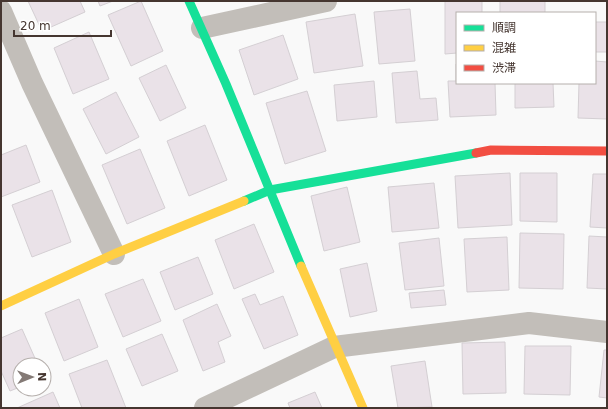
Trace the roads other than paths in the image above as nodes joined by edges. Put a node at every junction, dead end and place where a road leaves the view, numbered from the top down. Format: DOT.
graph roads {
  1 [pos="189,1"];
  2 [pos="326,1"];
  3 [pos="1,11"];
  4 [pos="202,28"];
  5 [pos="607,151"];
  6 [pos="270,190"];
  7 [pos="114,254"];
  8 [pos="1,306"];
  9 [pos="607,332"];
  10 [pos="334,347"];
  11 [pos="205,408"];
  12 [pos="363,408"];
  1 -- 4 [label="street"];
  2 -- 4 [label="street"];
  3 -- 7 [label="street"];
  4 -- 6 [label="street"];
  5 -- 6 [label="street"];
  6 -- 7 [label="street"];
  6 -- 10 [label="street"];
  7 -- 8 [label="street"];
  9 -- 10 [label="street"];
  10 -- 11 [label="street"];
  10 -- 12 [label="street"];
}
